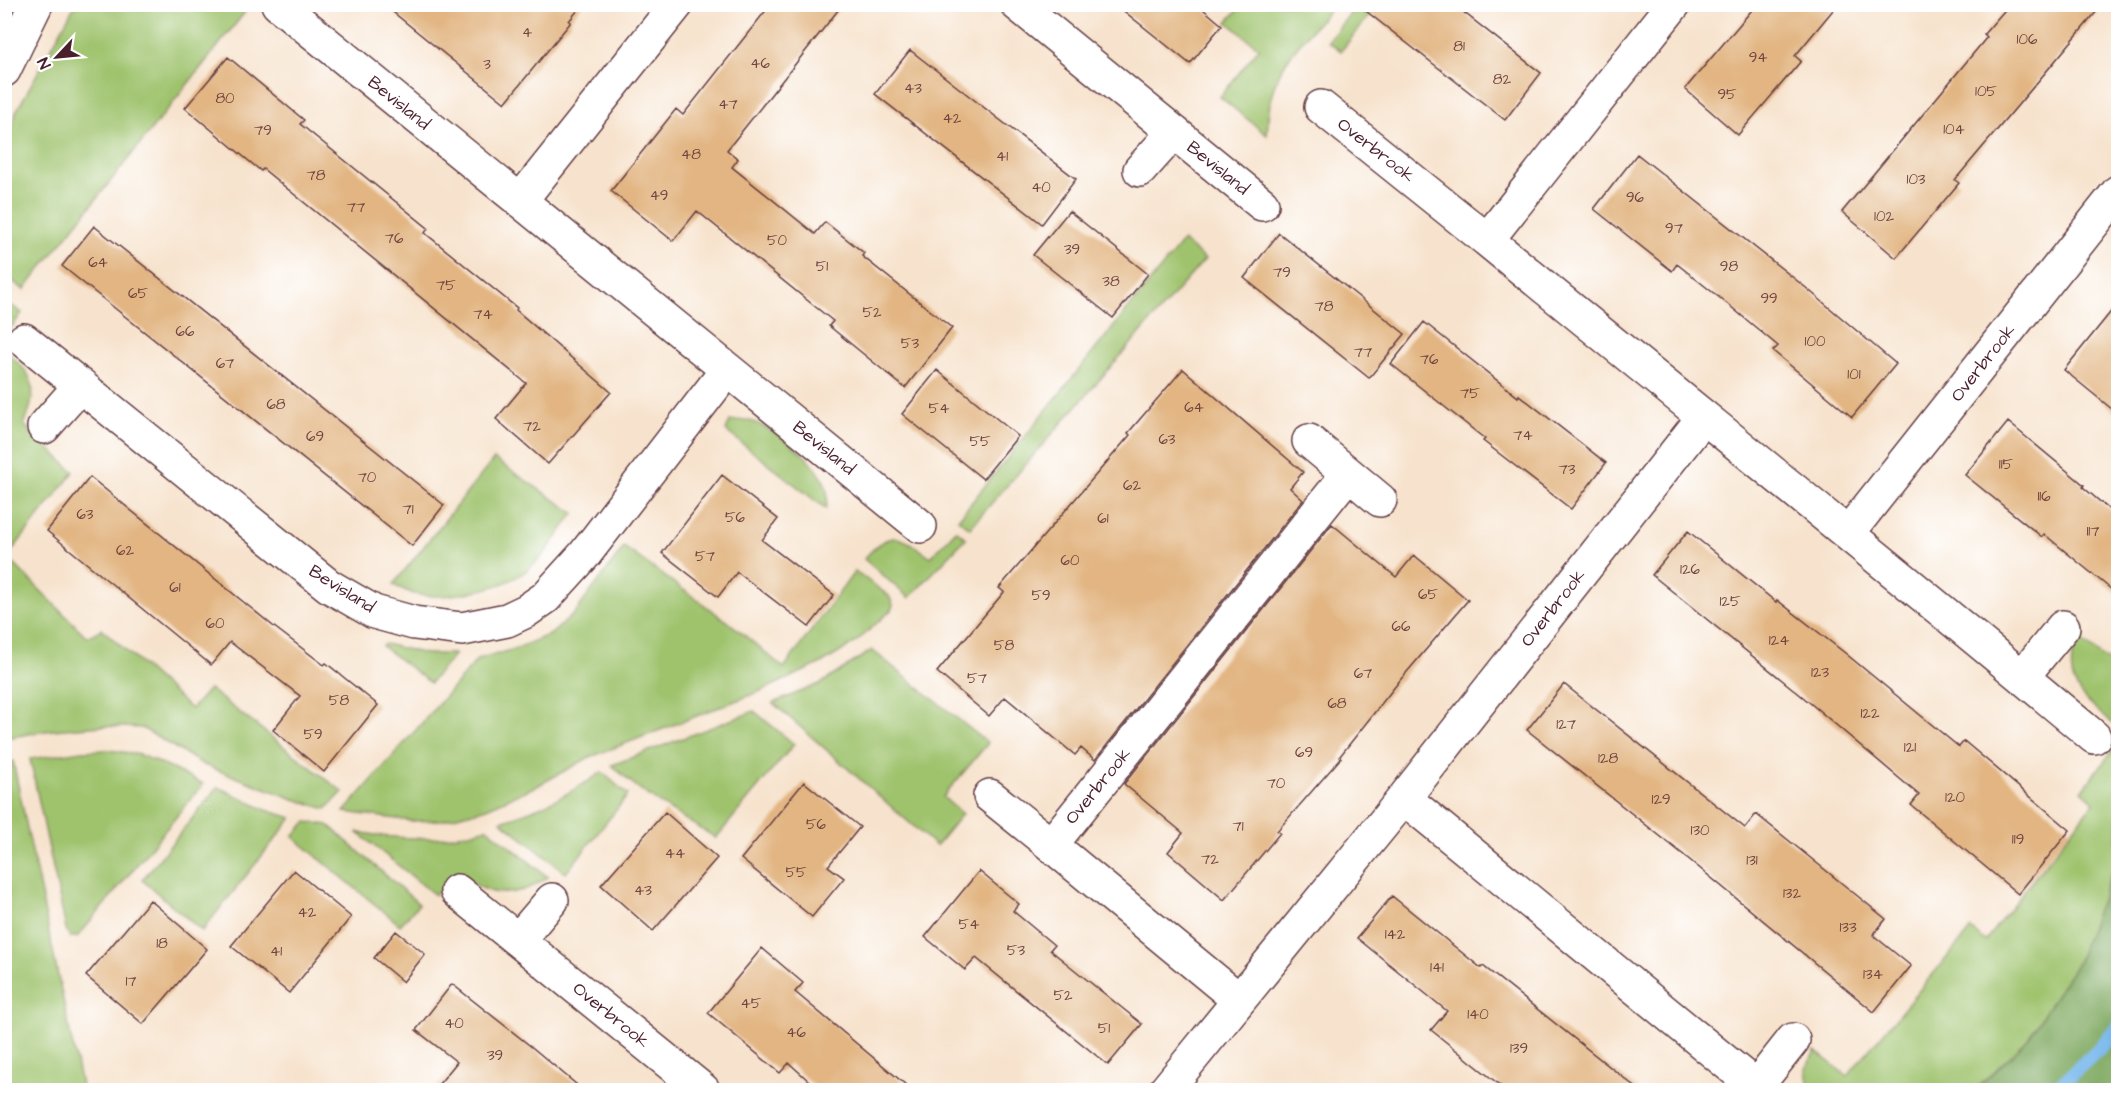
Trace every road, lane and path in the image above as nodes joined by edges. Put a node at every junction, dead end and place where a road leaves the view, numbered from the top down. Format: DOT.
graph roads {
  1 [pos="36,4"];
  2 [pos="278,4"];
  3 [pos="677,4"];
  4 [pos="1017,4"];
  5 [pos="1674,4"];
  6 [pos="4,70"];
  7 [pos="1321,107"];
  8 [pos="1174,132"];
  9 [pos="1140,170"];
  10 [pos="2118,192"];
  11 [pos="520,201"];
  12 [pos="1262,204"];
  13 [pos="1486,240"];
  14 [pos="24,340"];
  15 [pos="727,370"];
  16 [pos="81,385"];
  17 [pos="1703,418"];
  18 [pos="44,427"];
  19 [pos="1309,441"];
  20 [pos="1348,474"];
  21 [pos="1380,500"];
  22 [pos="920,526"];
  23 [pos="1848,533"];
  24 [pos="2063,627"];
  25 [pos="2022,677"];
  26 [pos="2094,737"];
  27 [pos="990,796"];
  28 [pos="1404,798"];
  29 [pos="1051,845"];
  30 [pos="457,891"];
  31 [pos="552,900"];
  32 [pos="518,940"];
  33 [pos="1239,1000"];
  34 [pos="1793,1040"];
  35 [pos="1758,1089"];
  36 [pos="703,1090"];
  37 [pos="1166,1090"];
  1 -- 6 [label="street"];
  2 -- 11 [label="street, Bevisland"];
  3 -- 11 [label="street"];
  4 -- 8 [label="street, Bevisland"];
  5 -- 13 [label="street"];
  7 -- 13 [label="street, Overbrook"];
  8 -- 9 [label="street, Bevisland"];
  8 -- 12 [label="street, Bevisland"];
  10 -- 23 [label="street, Overbrook"];
  11 -- 15 [label="street, Bevisland"];
  13 -- 17 [label="street, Overbrook"];
  14 -- 16 [label="street, Bevisland"];
  15 -- 16 [label="street, Bevisland"];
  15 -- 22 [label="street, Bevisland"];
  16 -- 18 [label="street"];
  17 -- 23 [label="street, Overbrook"];
  17 -- 28 [label="street, Overbrook"];
  19 -- 20 [label="street"];
  20 -- 21 [label="street"];
  20 -- 29 [label="street, Overbrook"];
  23 -- 25 [label="street, Overbrook"];
  24 -- 25 [label="street"];
  25 -- 26 [label="street, Overbrook"];
  27 -- 29 [label="street"];
  28 -- 33 [label="street, Overbrook"];
  28 -- 35 [label="street"];
  29 -- 33 [label="street"];
  30 -- 32 [label="street, Overbrook"];
  31 -- 32 [label="street"];
  32 -- 36 [label="street, Overbrook"];
  33 -- 37 [label="street, Overbrook"];
  34 -- 35 [label="street"];
}
